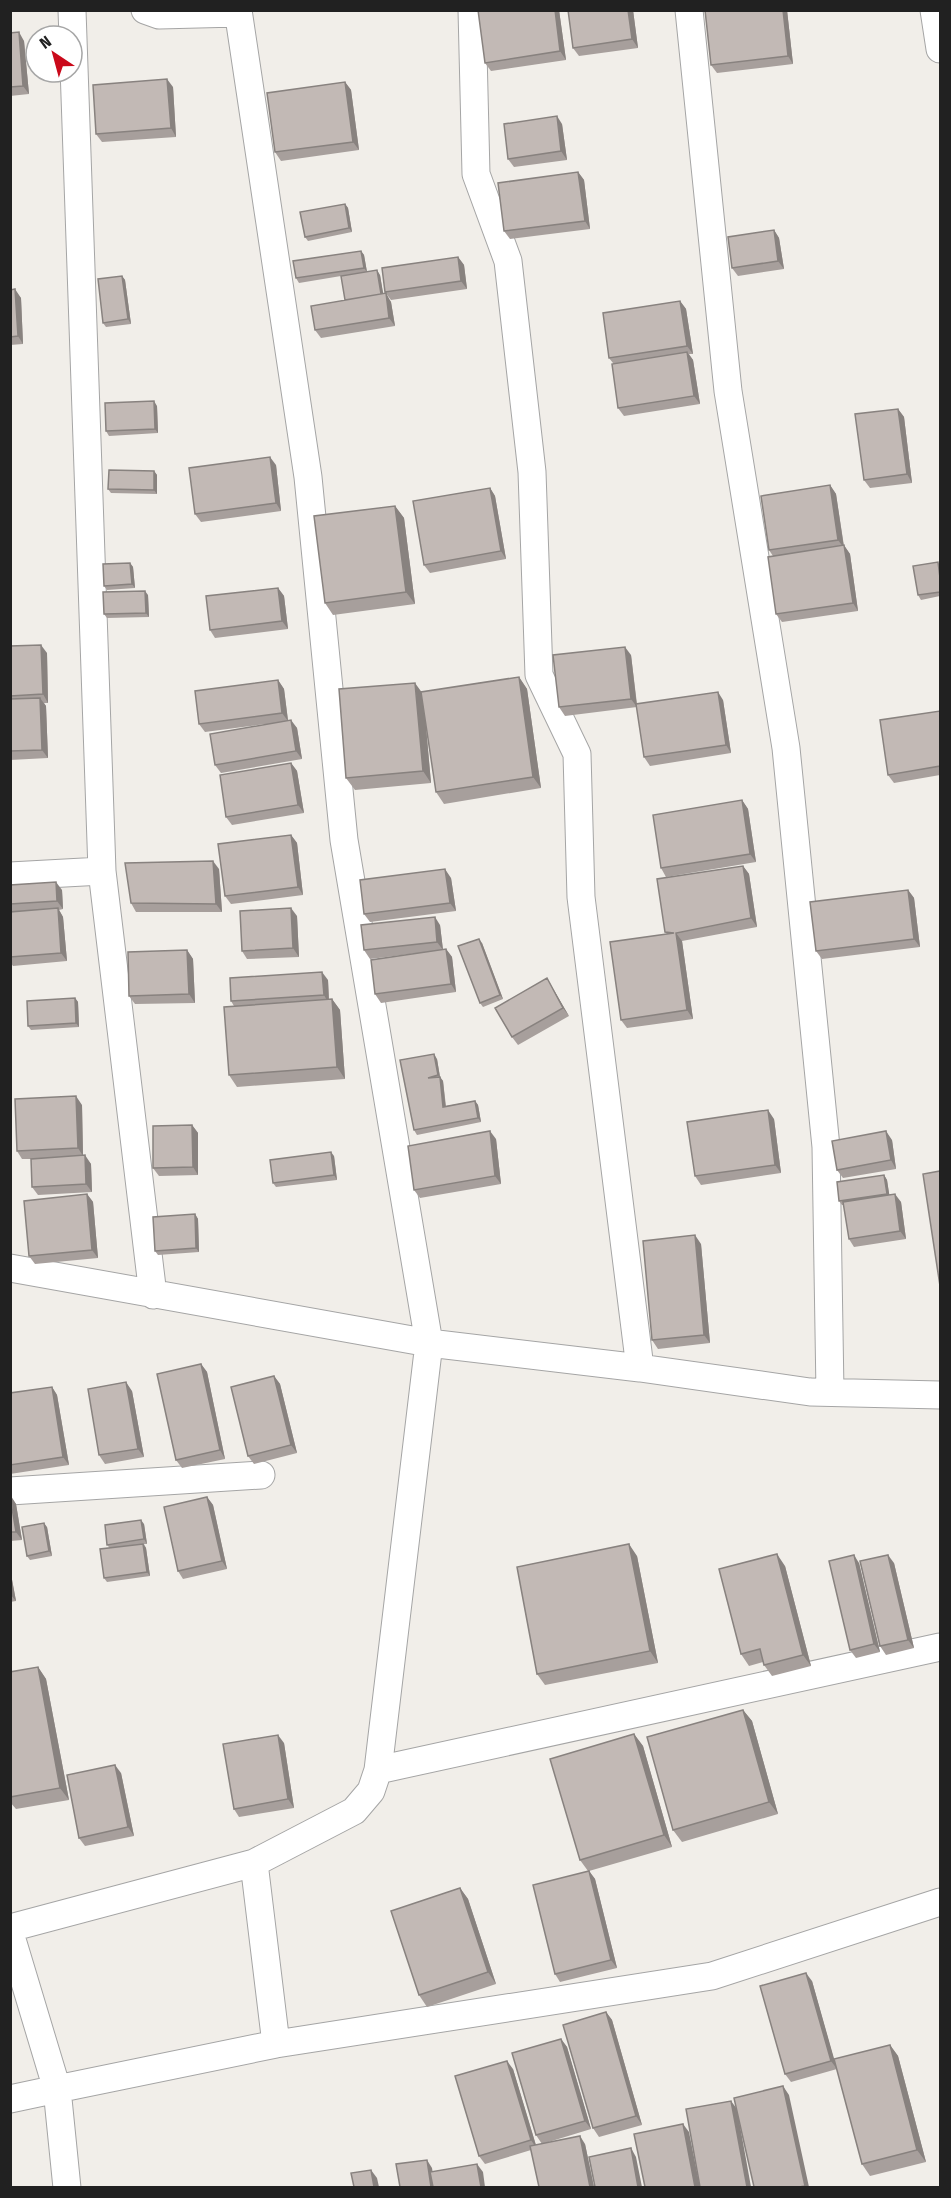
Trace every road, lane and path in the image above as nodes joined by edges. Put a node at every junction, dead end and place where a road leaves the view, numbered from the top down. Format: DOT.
graph roads {
  1 [pos="72,10"];
  2 [pos="145,10"];
  3 [pos="472,10"];
  4 [pos="689,10"];
  5 [pos="934,10"];
  6 [pos="238,12"];
  7 [pos="940,49"];
  8 [pos="102,871"];
  9 [pos="10,876"];
  10 [pos="10,1268"];
  11 [pos="153,1295"];
  12 [pos="429,1343"];
  13 [pos="640,1368"];
  14 [pos="830,1392"];
  15 [pos="940,1395"];
  16 [pos="261,1475"];
  17 [pos="10,1491"];
  18 [pos="940,1647"];
  19 [pos="378,1770"];
  20 [pos="254,1863"];
  21 [pos="940,1902"];
  22 [pos="10,1928"];
  23 [pos="10,1933"];
  24 [pos="276,2044"];
  25 [pos="57,2089"];
  26 [pos="10,2098"];
  27 [pos="67,2187"];
  1 -- 8 [label="street"];
  2 -- 6 [label="street"];
  3 -- 13 [label="street"];
  4 -- 14 [label="street"];
  5 -- 7 [label="street"];
  6 -- 12 [label="street"];
  8 -- 9 [label="street"];
  8 -- 11 [label="street"];
  10 -- 11 [label="street"];
  11 -- 12 [label="street"];
  12 -- 13 [label="street"];
  12 -- 19 [label="street"];
  13 -- 14 [label="street"];
  14 -- 15 [label="street"];
  16 -- 17 [label="street"];
  18 -- 19 [label="street"];
  19 -- 20 [label="street"];
  20 -- 22 [label="street"];
  20 -- 24 [label="street"];
  21 -- 24 [label="street"];
  23 -- 25 [label="street"];
  24 -- 25 [label="street"];
  25 -- 26 [label="street"];
  25 -- 27 [label="street"];
}
